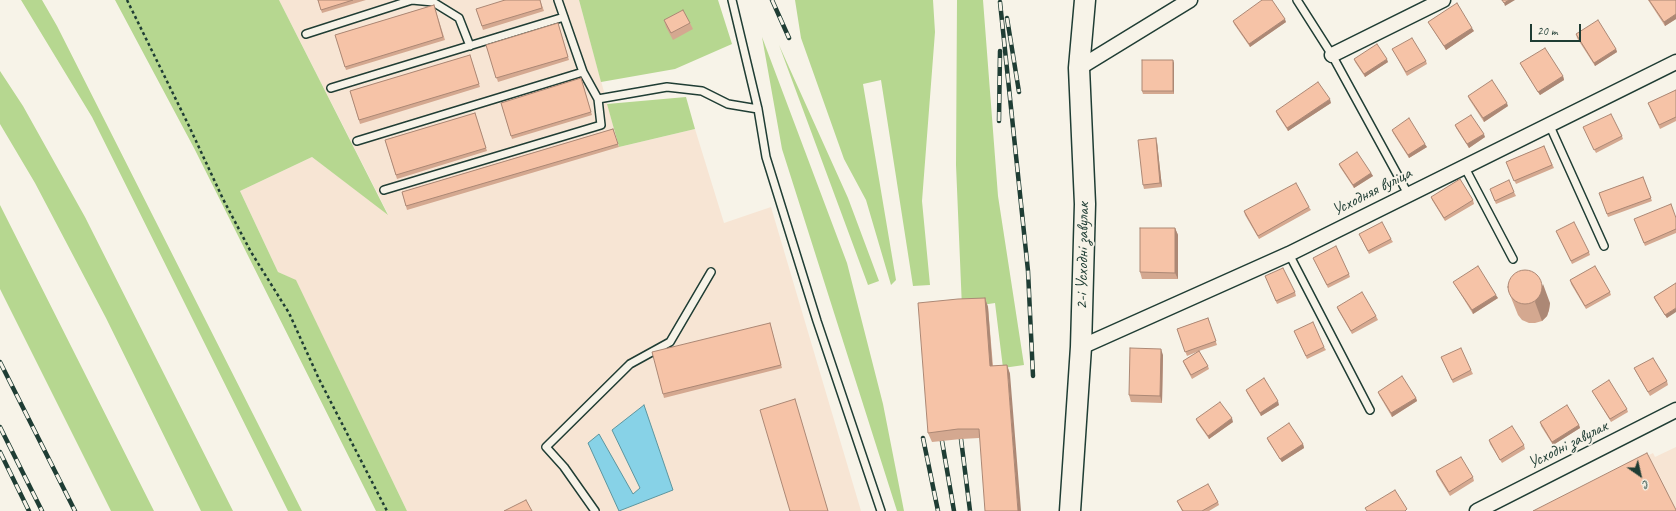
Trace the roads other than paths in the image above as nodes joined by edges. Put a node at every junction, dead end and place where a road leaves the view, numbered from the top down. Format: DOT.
graph roads {
  1 [pos="558,0"];
  2 [pos="732,0"];
  3 [pos="1085,0"];
  4 [pos="1190,0"];
  5 [pos="1297,0"];
  6 [pos="1443,0"];
  7 [pos="564,17"];
  8 [pos="306,34"];
  9 [pos="470,46"];
  10 [pos="1332,55"];
  11 [pos="1676,62"];
  12 [pos="1079,68"];
  13 [pos="583,72"];
  14 [pos="331,88"];
  15 [pos="598,99"];
  16 [pos="758,109"];
  17 [pos="1549,124"];
  18 [pos="357,141"];
  19 [pos="1464,166"];
  20 [pos="384,190"];
  21 [pos="1408,194"];
  22 [pos="1604,246"];
  23 [pos="1289,254"];
  24 [pos="1513,259"];
  25 [pos="711,272"];
  26 [pos="1081,347"];
  27 [pos="1370,410"];
  28 [pos="1676,410"];
  29 [pos="595,511"];
  30 [pos="881,511"];
  31 [pos="1070,511"];
  32 [pos="1477,511"];
  1 -- 7 [label="lane"];
  2 -- 16 [label="lane"];
  3 -- 12 [label="street, 2-і Усходні завулак"];
  4 -- 12 [label="street"];
  5 -- 10 [label="lane"];
  6 -- 10 [label="street"];
  7 -- 9 [label="lane"];
  7 -- 13 [label="lane"];
  8 -- 9 [label="lane"];
  9 -- 14 [label="lane"];
  10 -- 21 [label="lane"];
  11 -- 17 [label="street, Усходняя вуліца"];
  12 -- 26 [label="street, 2-і Усходні завулак"];
  13 -- 15 [label="lane"];
  13 -- 18 [label="lane"];
  15 -- 16 [label="lane"];
  15 -- 20 [label="lane"];
  16 -- 30 [label="lane"];
  17 -- 19 [label="street, Усходняя вуліца"];
  17 -- 22 [label="lane"];
  19 -- 21 [label="street, Усходняя вуліца"];
  19 -- 24 [label="lane"];
  21 -- 23 [label="street, Усходняя вуліца"];
  23 -- 26 [label="street, Усходняя вуліца"];
  23 -- 27 [label="lane"];
  25 -- 29 [label="lane"];
  26 -- 31 [label="street, 2-і Усходні завулак"];
  28 -- 32 [label="street, Усходні завулак"];
}
